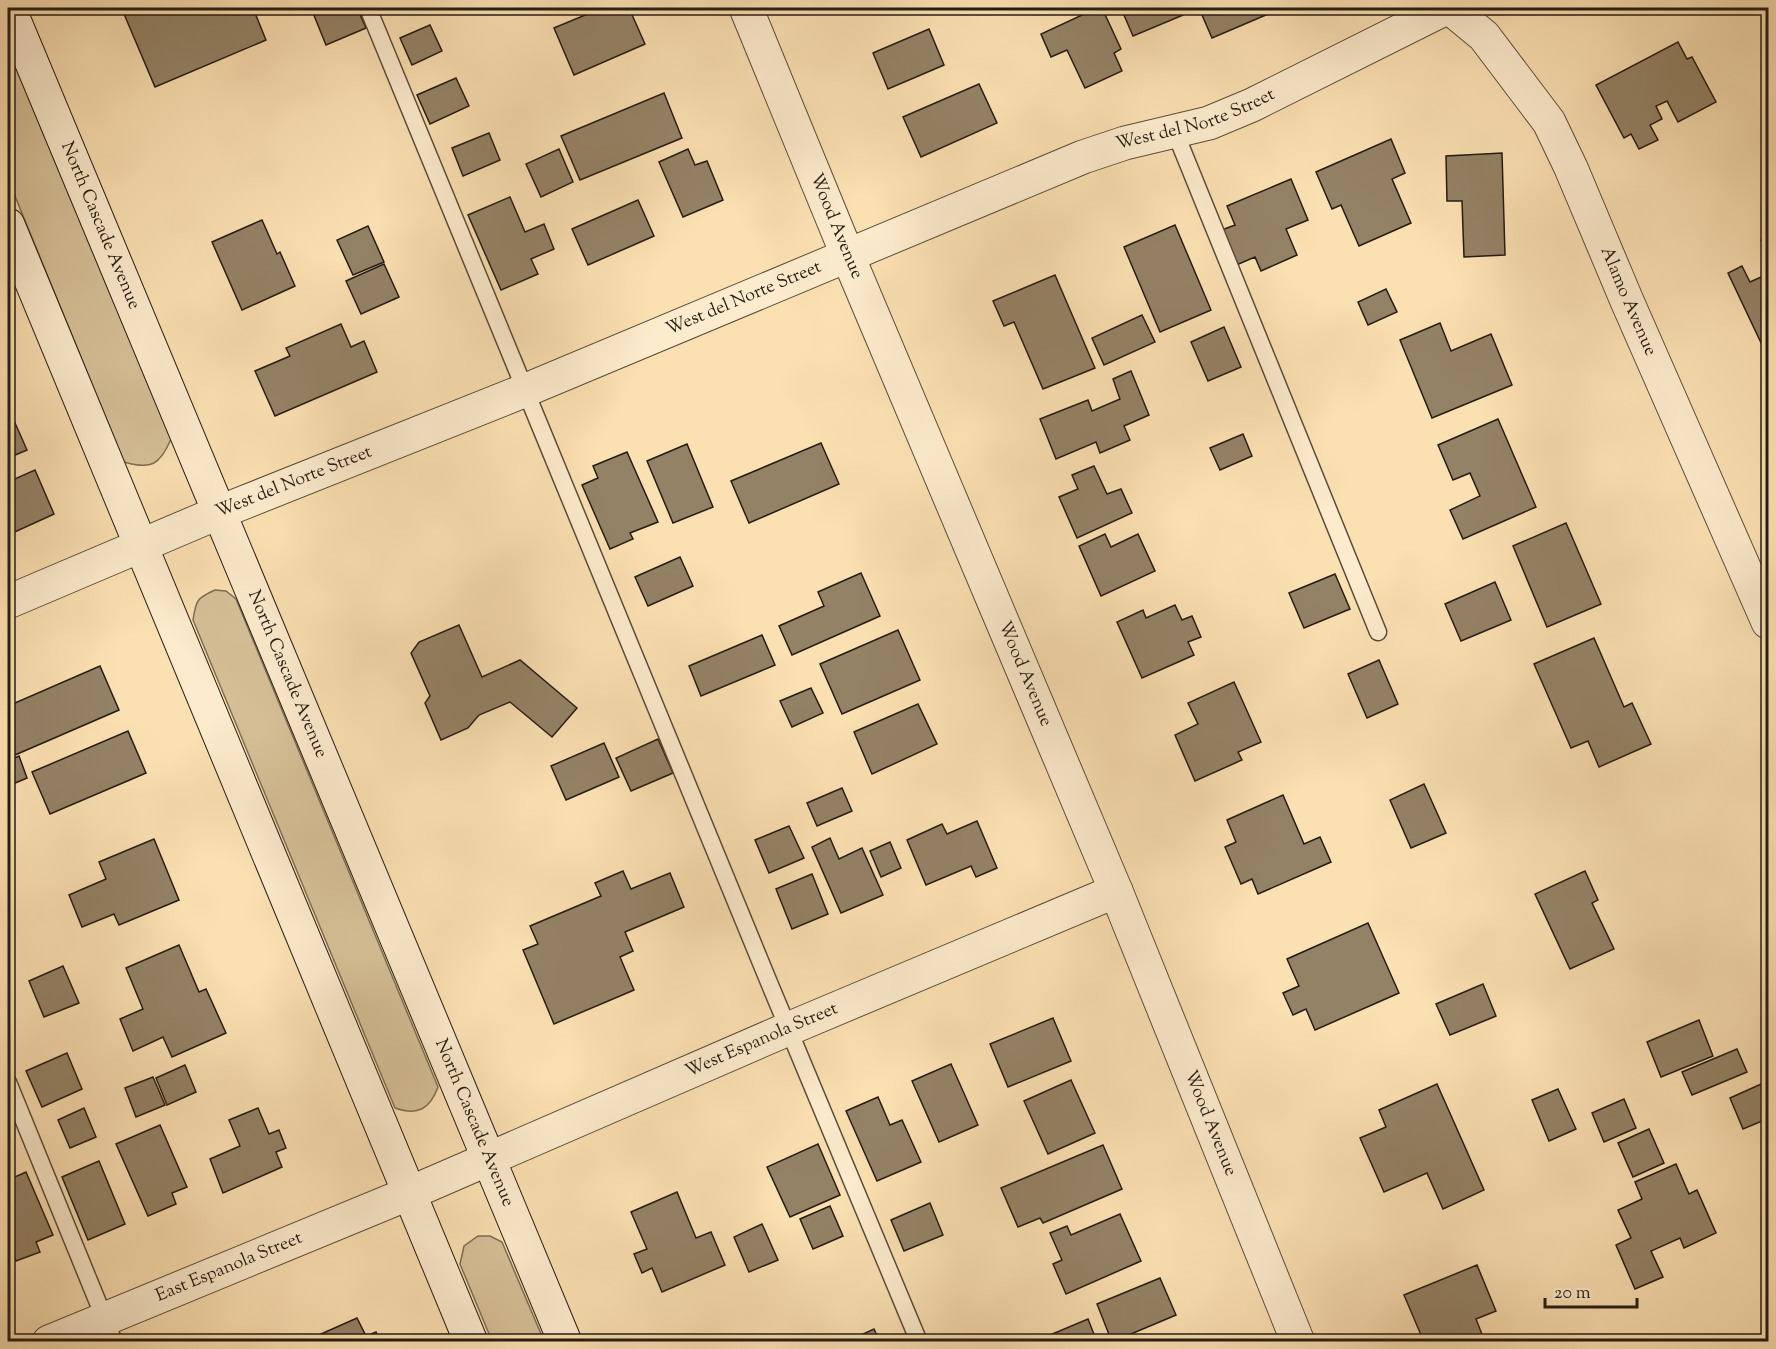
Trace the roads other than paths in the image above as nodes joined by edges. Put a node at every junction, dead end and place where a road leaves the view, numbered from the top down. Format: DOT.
graph roads {
  1 [pos="9,8"];
  2 [pos="368,8"];
  3 [pos="746,8"];
  4 [pos="1448,8"];
  5 [pos="1175,132"];
  6 [pos="8,225"];
  7 [pos="847,254"];
  8 [pos="526,390"];
  9 [pos="220,512"];
  10 [pos="140,545"];
  11 [pos="8,602"];
  12 [pos="1768,621"];
  13 [pos="1378,632"];
  14 [pos="1116,891"];
  15 [pos="788,1029"];
  16 [pos="8,1082"];
  17 [pos="489,1159"];
  18 [pos="410,1193"];
  19 [pos="110,1330"];
  20 [pos="49,1341"];
  21 [pos="471,1341"];
  22 [pos="565,1341"];
  23 [pos="919,1341"];
  24 [pos="1298,1341"];
  1 -- 9 [label="street, North Cascade Avenue"];
  2 -- 8 [label="lane"];
  3 -- 7 [label="street, Wood Avenue"];
  4 -- 5 [label="street, West del Norte Street"];
  4 -- 12 [label="street, Alamo Avenue"];
  5 -- 7 [label="street, West del Norte Street"];
  5 -- 13 [label="lane"];
  6 -- 10 [label="street"];
  7 -- 8 [label="street, West del Norte Street"];
  7 -- 14 [label="street, Wood Avenue"];
  8 -- 9 [label="street, West del Norte Street"];
  8 -- 15 [label="lane"];
  9 -- 10 [label="street, West del Norte Street"];
  9 -- 17 [label="street, North Cascade Avenue"];
  10 -- 11 [label="street, West del Norte Street"];
  10 -- 18 [label="street"];
  14 -- 15 [label="street, West Espanola Street"];
  14 -- 24 [label="street, Wood Avenue"];
  15 -- 17 [label="street, West Espanola Street"];
  15 -- 23 [label="lane"];
  16 -- 19 [label="lane"];
  17 -- 18 [label="street, West Espanola Street"];
  17 -- 22 [label="street, North Cascade Avenue"];
  18 -- 19 [label="street, East Espanola Street"];
  18 -- 21 [label="street"];
  19 -- 20 [label="street, East Espanola Street"];
}
